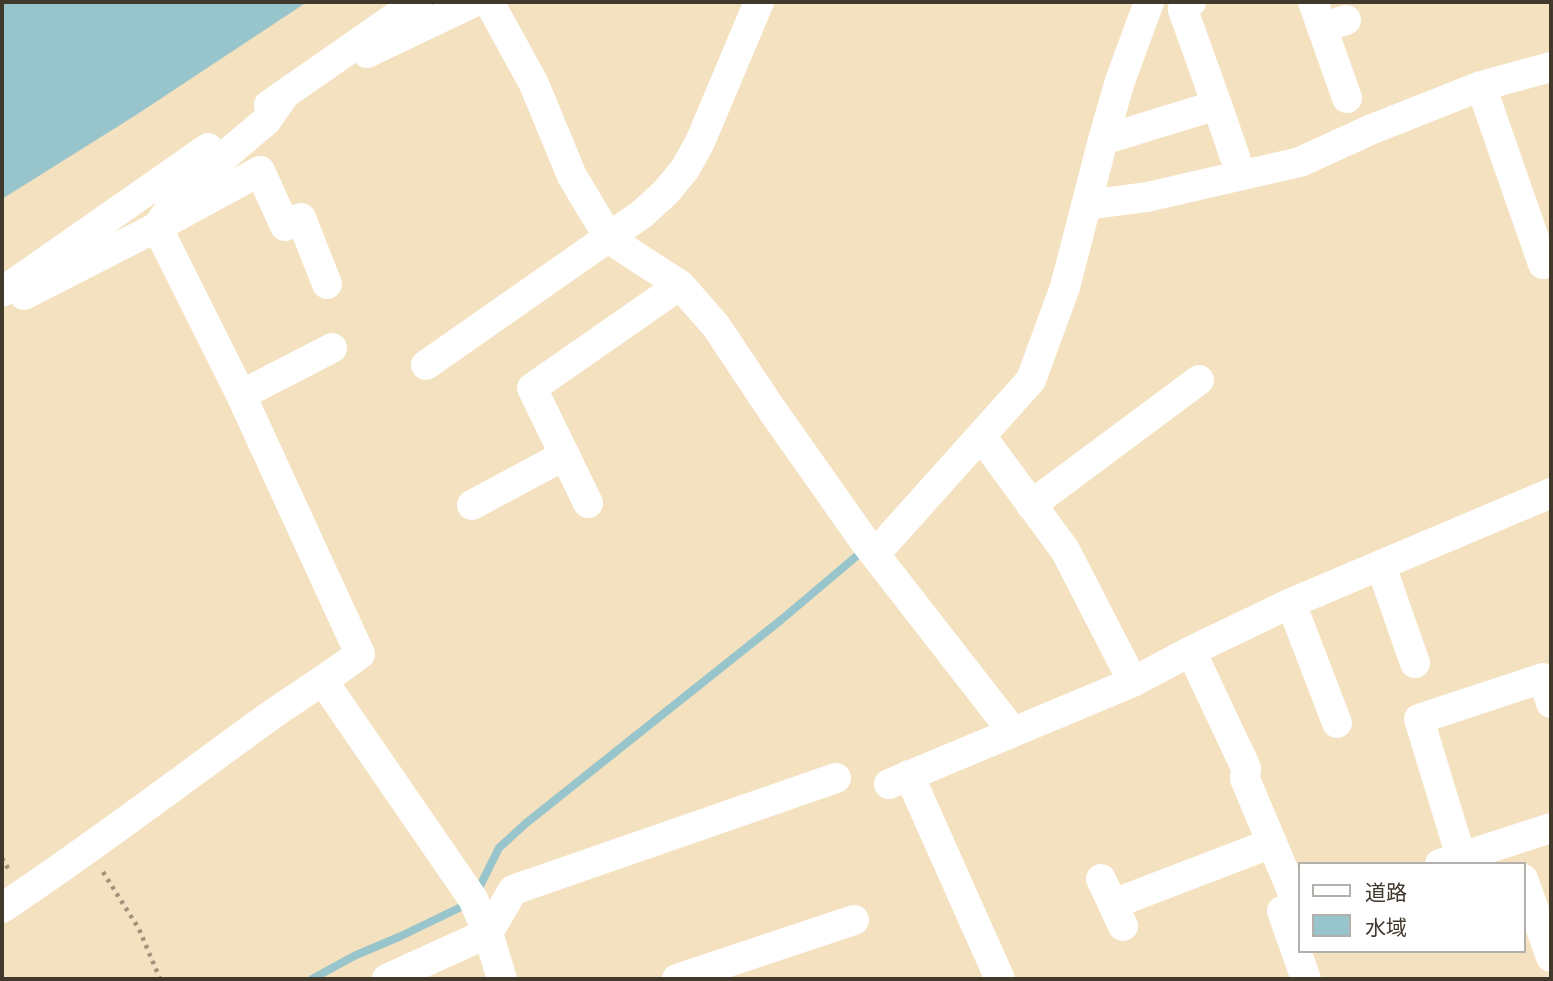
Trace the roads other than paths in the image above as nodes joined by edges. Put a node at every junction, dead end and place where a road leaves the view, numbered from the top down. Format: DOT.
graph roads {
  1 [pos="417,2"];
  2 [pos="474,2"];
  3 [pos="489,2"];
  4 [pos="759,2"];
  5 [pos="1187,6"];
  6 [pos="1144,13"];
  7 [pos="1327,17"];
  8 [pos="1551,67"];
  9 [pos="1481,86"];
  10 [pos="288,92"];
  11 [pos="1347,98"];
  12 [pos="1217,105"];
  13 [pos="1102,139"];
  14 [pos="1235,157"];
  15 [pos="1086,205"];
  16 [pos="157,227"];
  17 [pos="608,236"];
  18 [pos="1543,264"];
  19 [pos="327,284"];
  20 [pos="680,285"];
  21 [pos="2,292"];
  22 [pos="2,310"];
  23 [pos="332,348"];
  24 [pos="426,365"];
  25 [pos="1199,380"];
  26 [pos="241,395"];
  27 [pos="981,436"];
  28 [pos="565,455"];
  29 [pos="1551,493"];
  30 [pos="588,503"];
  31 [pos="472,505"];
  32 [pos="1031,505"];
  33 [pos="875,554"];
  34 [pos="1381,566"];
  35 [pos="1291,603"];
  36 [pos="1191,651"];
  37 [pos="1415,663"];
  38 [pos="323,681"];
  39 [pos="1133,682"];
  40 [pos="1551,703"];
  41 [pos="1337,723"];
  42 [pos="1013,732"];
  43 [pos="836,779"];
  44 [pos="1551,828"];
  45 [pos="1272,843"];
  46 [pos="1514,853"];
  47 [pos="1450,860"];
  48 [pos="1525,882"];
  49 [pos="1112,903"];
  50 [pos="1543,905"];
  51 [pos="2,908"];
  52 [pos="1285,910"];
  53 [pos="853,920"];
  54 [pos="488,933"];
  55 [pos="1298,953"];
  56 [pos="1298,953"];
  57 [pos="1551,957"];
  58 [pos="387,979"];
  59 [pos="502,979"];
  60 [pos="677,979"];
  61 [pos="1000,979"];
  62 [pos="1306,979"];
  1 -- 10 [label="street"];
  2 -- 10 [label="street"];
  3 -- 17 [label="street"];
  4 -- 17 [label="street"];
  5 -- 6 [label="street"];
  5 -- 12 [label="street"];
  6 -- 13 [label="street"];
  7 -- 11 [label="street"];
  8 -- 9 [label="street"];
  9 -- 15 [label="street"];
  9 -- 18 [label="street"];
  10 -- 16 [label="street"];
  10 -- 21 [label="street"];
  12 -- 13 [label="street"];
  12 -- 14 [label="street"];
  13 -- 15 [label="street"];
  15 -- 27 [label="street"];
  16 -- 19 [label="street"];
  16 -- 22 [label="street"];
  16 -- 26 [label="street"];
  17 -- 20 [label="street"];
  17 -- 24 [label="street"];
  20 -- 28 [label="street"];
  20 -- 33 [label="street"];
  23 -- 26 [label="street"];
  25 -- 32 [label="street"];
  26 -- 38 [label="street"];
  27 -- 32 [label="street"];
  27 -- 33 [label="street"];
  28 -- 30 [label="street"];
  28 -- 31 [label="street"];
  29 -- 34 [label="street"];
  32 -- 39 [label="street"];
  33 -- 42 [label="street"];
  34 -- 35 [label="street"];
  34 -- 37 [label="street"];
  35 -- 36 [label="street"];
  35 -- 41 [label="street"];
  36 -- 39 [label="street"];
  36 -- 45 [label="street"];
  38 -- 51 [label="street"];
  38 -- 54 [label="street"];
  39 -- 42 [label="street"];
  40 -- 47 [label="street"];
  42 -- 61 [label="street"];
  43 -- 54 [label="street"];
  44 -- 46 [label="street"];
  45 -- 49 [label="street"];
  45 -- 52 [label="street"];
  46 -- 47 [label="street"];
  48 -- 50 [label="street"];
  50 -- 57 [label="street"];
  52 -- 55 [label="street"];
  53 -- 60 [label="street"];
  54 -- 58 [label="street"];
  54 -- 59 [label="street"];
  56 -- 62 [label="street"];
}
